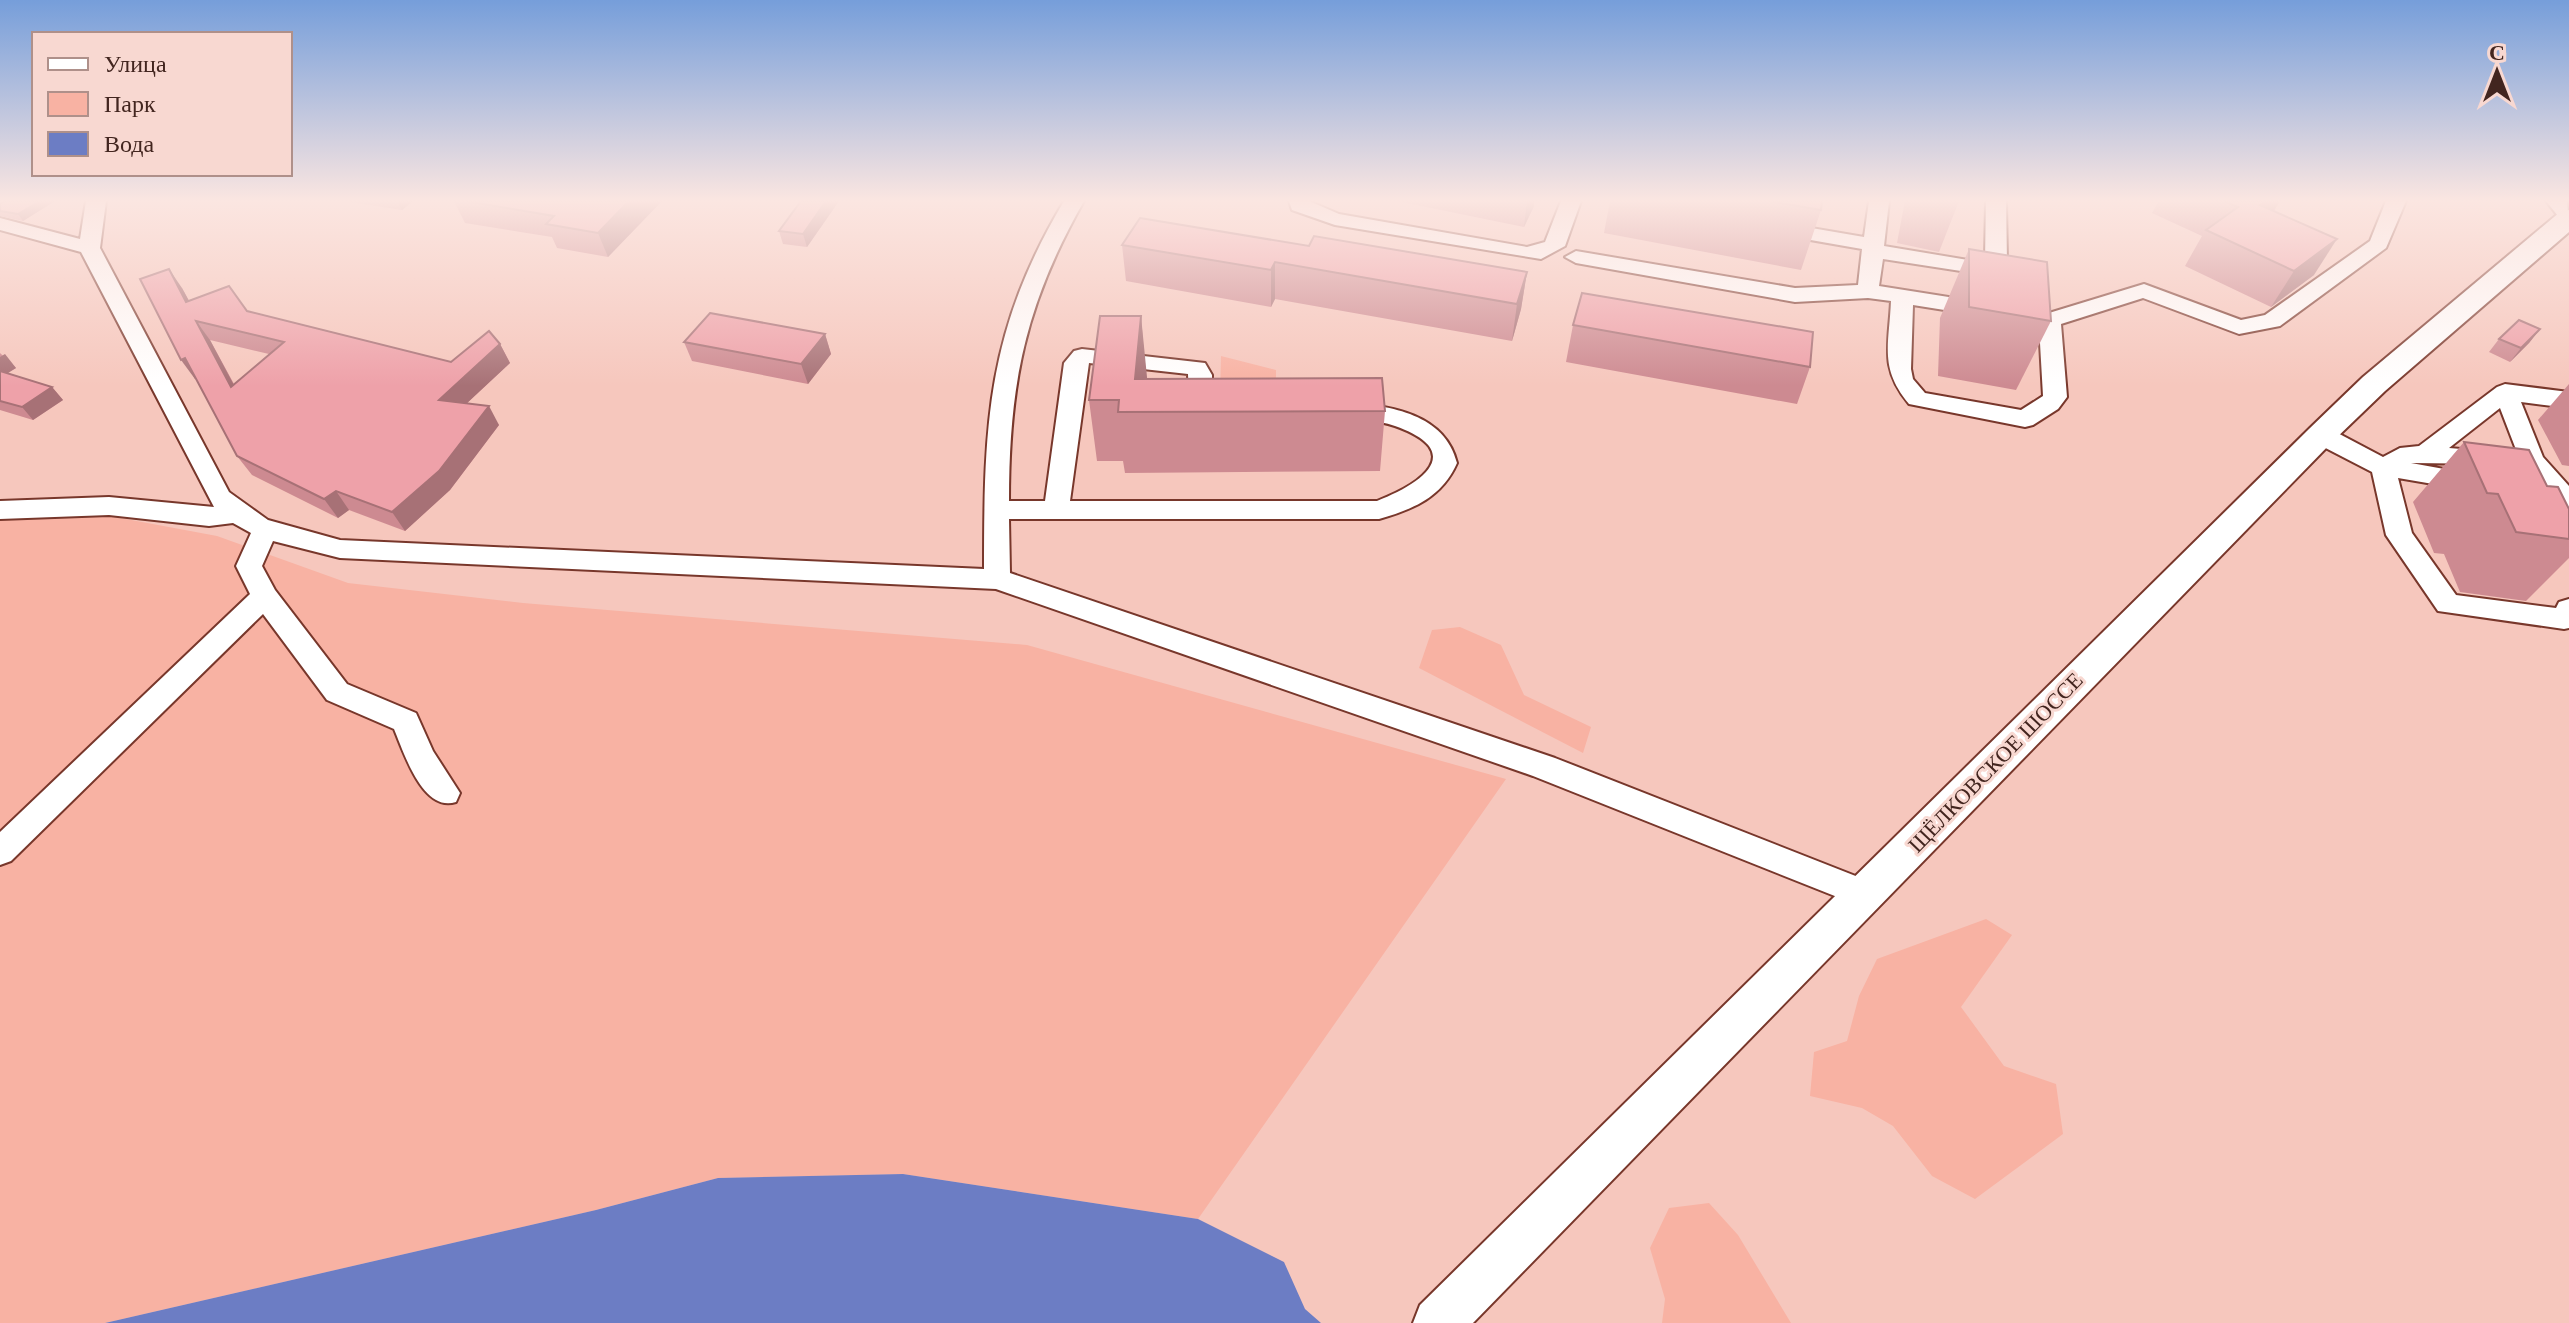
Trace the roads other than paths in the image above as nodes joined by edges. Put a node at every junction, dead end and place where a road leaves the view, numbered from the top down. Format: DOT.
graph roads {
  1 [pos="97,263"];
  2 [pos="1039,263"];
  3 [pos="1609,263"];
  4 [pos="1872,263"];
  5 [pos="1952,263"];
  6 [pos="1994,263"];
  7 [pos="2353,263"];
  8 [pos="2520,263"];
  9 [pos="1868,291"];
  10 [pos="1902,296"];
  11 [pos="2050,320"];
  12 [pos="2505,392"];
  13 [pos="2569,400"];
  14 [pos="1323,410"];
  15 [pos="1227,411"];
  16 [pos="2321,435"];
  17 [pos="2424,455"];
  18 [pos="2532,460"];
  19 [pos="2383,467"];
  20 [pos="2498,487"];
  21 [pos="2569,502"];
  22 [pos="0,510"];
  23 [pos="997,510"];
  24 [pos="1056,510"];
  25 [pos="233,514"];
  26 [pos="265,531"];
  27 [pos="997,579"];
  28 [pos="265,596"];
  29 [pos="2569,609"];
  30 [pos="445,793"];
  31 [pos="0,852"];
  32 [pos="1865,894"];
  33 [pos="1438,1323"];
  1 -- 25 [label="street"];
  2 -- 23 [label="street"];
  3 -- 9 [label="street"];
  4 -- 9 [label="street"];
  5 -- 6 [label="street"];
  7 -- 11 [label="street"];
  8 -- 16 [label="main road, ЩЁЛКОВСКОЕ ШОССЕ"];
  9 -- 10 [label="street"];
  10 -- 11 [label="street"];
  10 -- 11 [label="street"];
  12 -- 13 [label="street"];
  12 -- 17 [label="street"];
  12 -- 18 [label="street"];
  14 -- 24 [label="street"];
  15 -- 24 [label="street"];
  16 -- 19 [label="street"];
  16 -- 32 [label="main road, ЩЁЛКОВСКОЕ ШОССЕ"];
  17 -- 18 [label="street"];
  17 -- 19 [label="street"];
  18 -- 21 [label="street"];
  19 -- 20 [label="street"];
  19 -- 29 [label="street"];
  22 -- 25 [label="street"];
  23 -- 24 [label="street"];
  23 -- 27 [label="street"];
  25 -- 26 [label="street"];
  26 -- 27 [label="street"];
  26 -- 28 [label="street"];
  27 -- 32 [label="street"];
  28 -- 30 [label="street"];
  28 -- 31 [label="street"];
  32 -- 33 [label="main road, ЩЁЛКОВСКОЕ ШОССЕ"];
}
